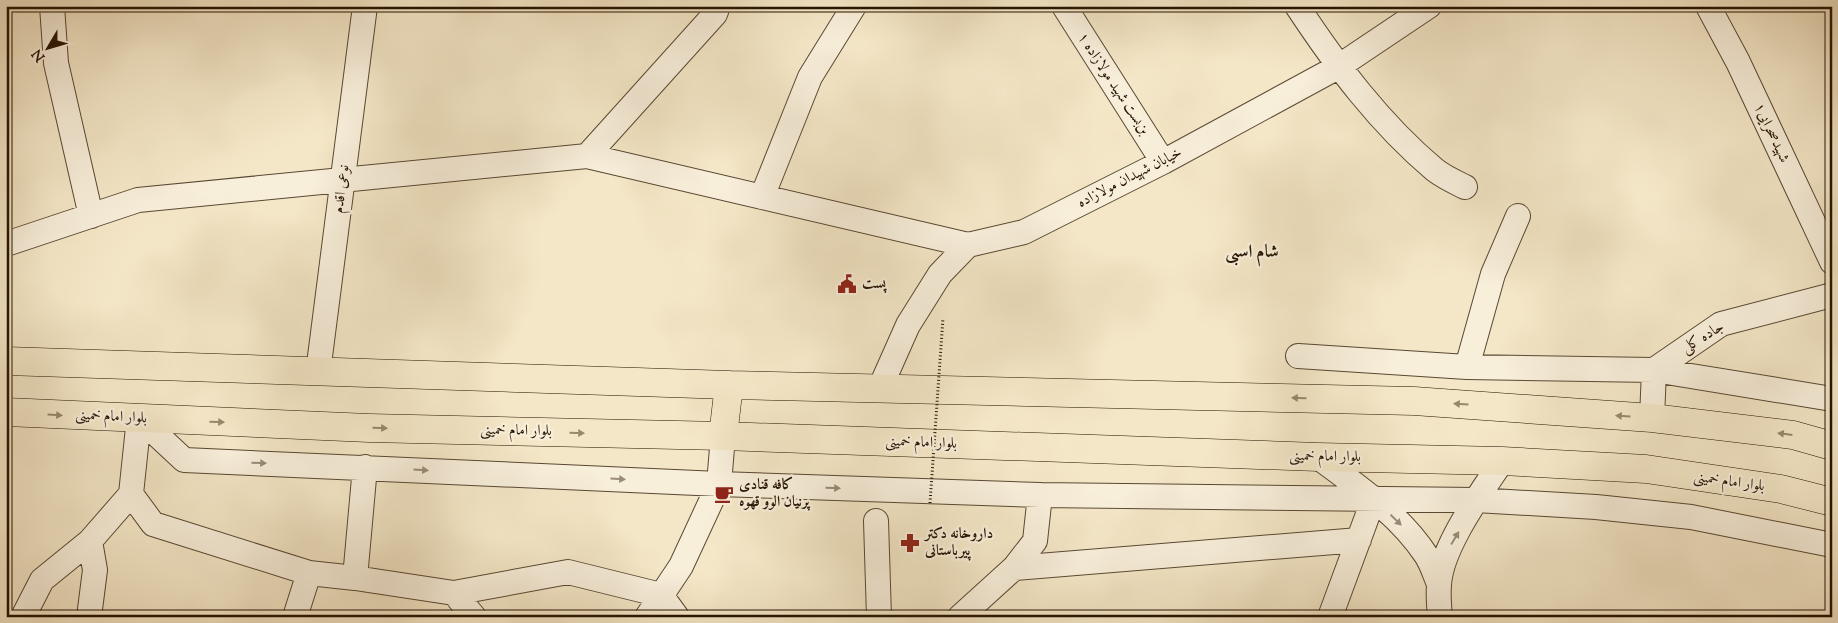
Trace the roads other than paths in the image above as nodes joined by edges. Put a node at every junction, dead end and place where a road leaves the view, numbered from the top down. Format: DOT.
graph roads {
  1 [pos="52,6"];
  2 [pos="365,6"];
  3 [pos="718,6"];
  4 [pos="854,6"];
  5 [pos="1064,6"];
  6 [pos="1297,6"];
  7 [pos="1429,6"];
  8 [pos="1708,6"];
  9 [pos="1338,67"];
  10 [pos="587,156"];
  11 [pos="1163,162"];
  12 [pos="343,181"];
  13 [pos="1465,188"];
  14 [pos="762,197"];
  15 [pos="91,216"];
  16 [pos="1518,216"];
  17 [pos="6,244"];
  18 [pos="968,245"];
  19 [pos="1832,262"];
  20 [pos="1832,295"];
  21 [pos="1298,356"];
  22 [pos="6,361"];
  23 [pos="1467,367"];
  24 [pos="1654,370"];
  25 [pos="318,372"];
  26 [pos="729,386"];
  27 [pos="880,388"];
  28 [pos="1832,399"];
  29 [pos="6,412"];
  30 [pos="139,418"];
  31 [pos="1652,418"];
  32 [pos="722,436"];
  33 [pos="1832,446"];
  34 [pos="1318,457"];
  35 [pos="1502,461"];
  36 [pos="365,467"];
  37 [pos="719,484"];
  38 [pos="131,494"];
  39 [pos="1040,495"];
  40 [pos="1374,498"];
  41 [pos="1476,500"];
  42 [pos="1832,502"];
  43 [pos="876,521"];
  44 [pos="1359,540"];
  45 [pos="90,541"];
  46 [pos="1832,545"];
  47 [pos="1014,568"];
  48 [pos="310,573"];
  49 [pos="355,578"];
  50 [pos="1438,584"];
  51 [pos="454,593"];
  52 [pos="661,595"];
  53 [pos="23,617"];
  54 [pos="89,617"];
  55 [pos="296,617"];
  56 [pos="474,617"];
  57 [pos="647,617"];
  58 [pos="677,617"];
  59 [pos="880,617"];
  60 [pos="960,617"];
  61 [pos="1330,617"];
  62 [pos="1440,617"];
  1 -- 15 [label="street"];
  2 -- 12 [label="street, نوعی اقدم"];
  3 -- 10 [label="street"];
  4 -- 14 [label="street"];
  5 -- 11 [label="street, بن‌بست شهید مولازاده ۱"];
  6 -- 9 [label="street"];
  7 -- 9 [label="street, خیابان شهیدان مولازاده"];
  8 -- 19 [label="street, شهیدصحرایی۱"];
  9 -- 11 [label="street, خیابان شهیدان مولازاده"];
  9 -- 13 [label="street"];
  10 -- 12 [label="street"];
  10 -- 14 [label="street"];
  11 -- 18 [label="street, خیابان شهیدان مولازاده"];
  12 -- 15 [label="street"];
  12 -- 25 [label="street, نوعی اقدم"];
  14 -- 18 [label="street"];
  15 -- 17 [label="street"];
  16 -- 23 [label="street"];
  18 -- 27 [label="street"];
  20 -- 24 [label="street, جاده کلی"];
  21 -- 23 [label="street"];
  22 -- 25 [label="highway"];
  23 -- 24 [label="street"];
  24 -- 28 [label="street"];
  24 -- 31 [label="street"];
  25 -- 26 [label="highway"];
  26 -- 27 [label="highway"];
  26 -- 32 [label="highway"];
  31 -- 27 [label="highway, one-way"];
  29 -- 30 [label="highway, بلوار امام خمینی, one-way"];
  30 -- 32 [label="highway, بلوار امام خمینی, one-way"];
  30 -- 36 [label="street, one-way"];
  30 -- 38 [label="street"];
  33 -- 31 [label="highway, one-way"];
  32 -- 34 [label="highway, بلوار امام خمینی"];
  32 -- 37 [label="street"];
  34 -- 35 [label="highway, بلوار امام خمینی"];
  34 -- 40 [label="street"];
  35 -- 41 [label="street"];
  35 -- 42 [label="highway, بلوار امام خمینی"];
  36 -- 37 [label="street, one-way"];
  36 -- 49 [label="street"];
  37 -- 39 [label="street, one-way"];
  37 -- 52 [label="street"];
  38 -- 45 [label="street"];
  38 -- 48 [label="street"];
  39 -- 40 [label="street"];
  39 -- 47 [label="street"];
  40 -- 41 [label="street"];
  40 -- 44 [label="street"];
  40 -- 50 [label="street, one-way"];
  41 -- 46 [label="street"];
  50 -- 41 [label="street, one-way"];
  43 -- 59 [label="street"];
  44 -- 47 [label="street"];
  44 -- 61 [label="street"];
  45 -- 53 [label="street"];
  45 -- 54 [label="street"];
  47 -- 60 [label="street"];
  48 -- 49 [label="street"];
  48 -- 55 [label="street"];
  49 -- 51 [label="street"];
  50 -- 62 [label="street"];
  51 -- 52 [label="street"];
  51 -- 56 [label="street"];
  52 -- 57 [label="street"];
  52 -- 58 [label="street"];
}
